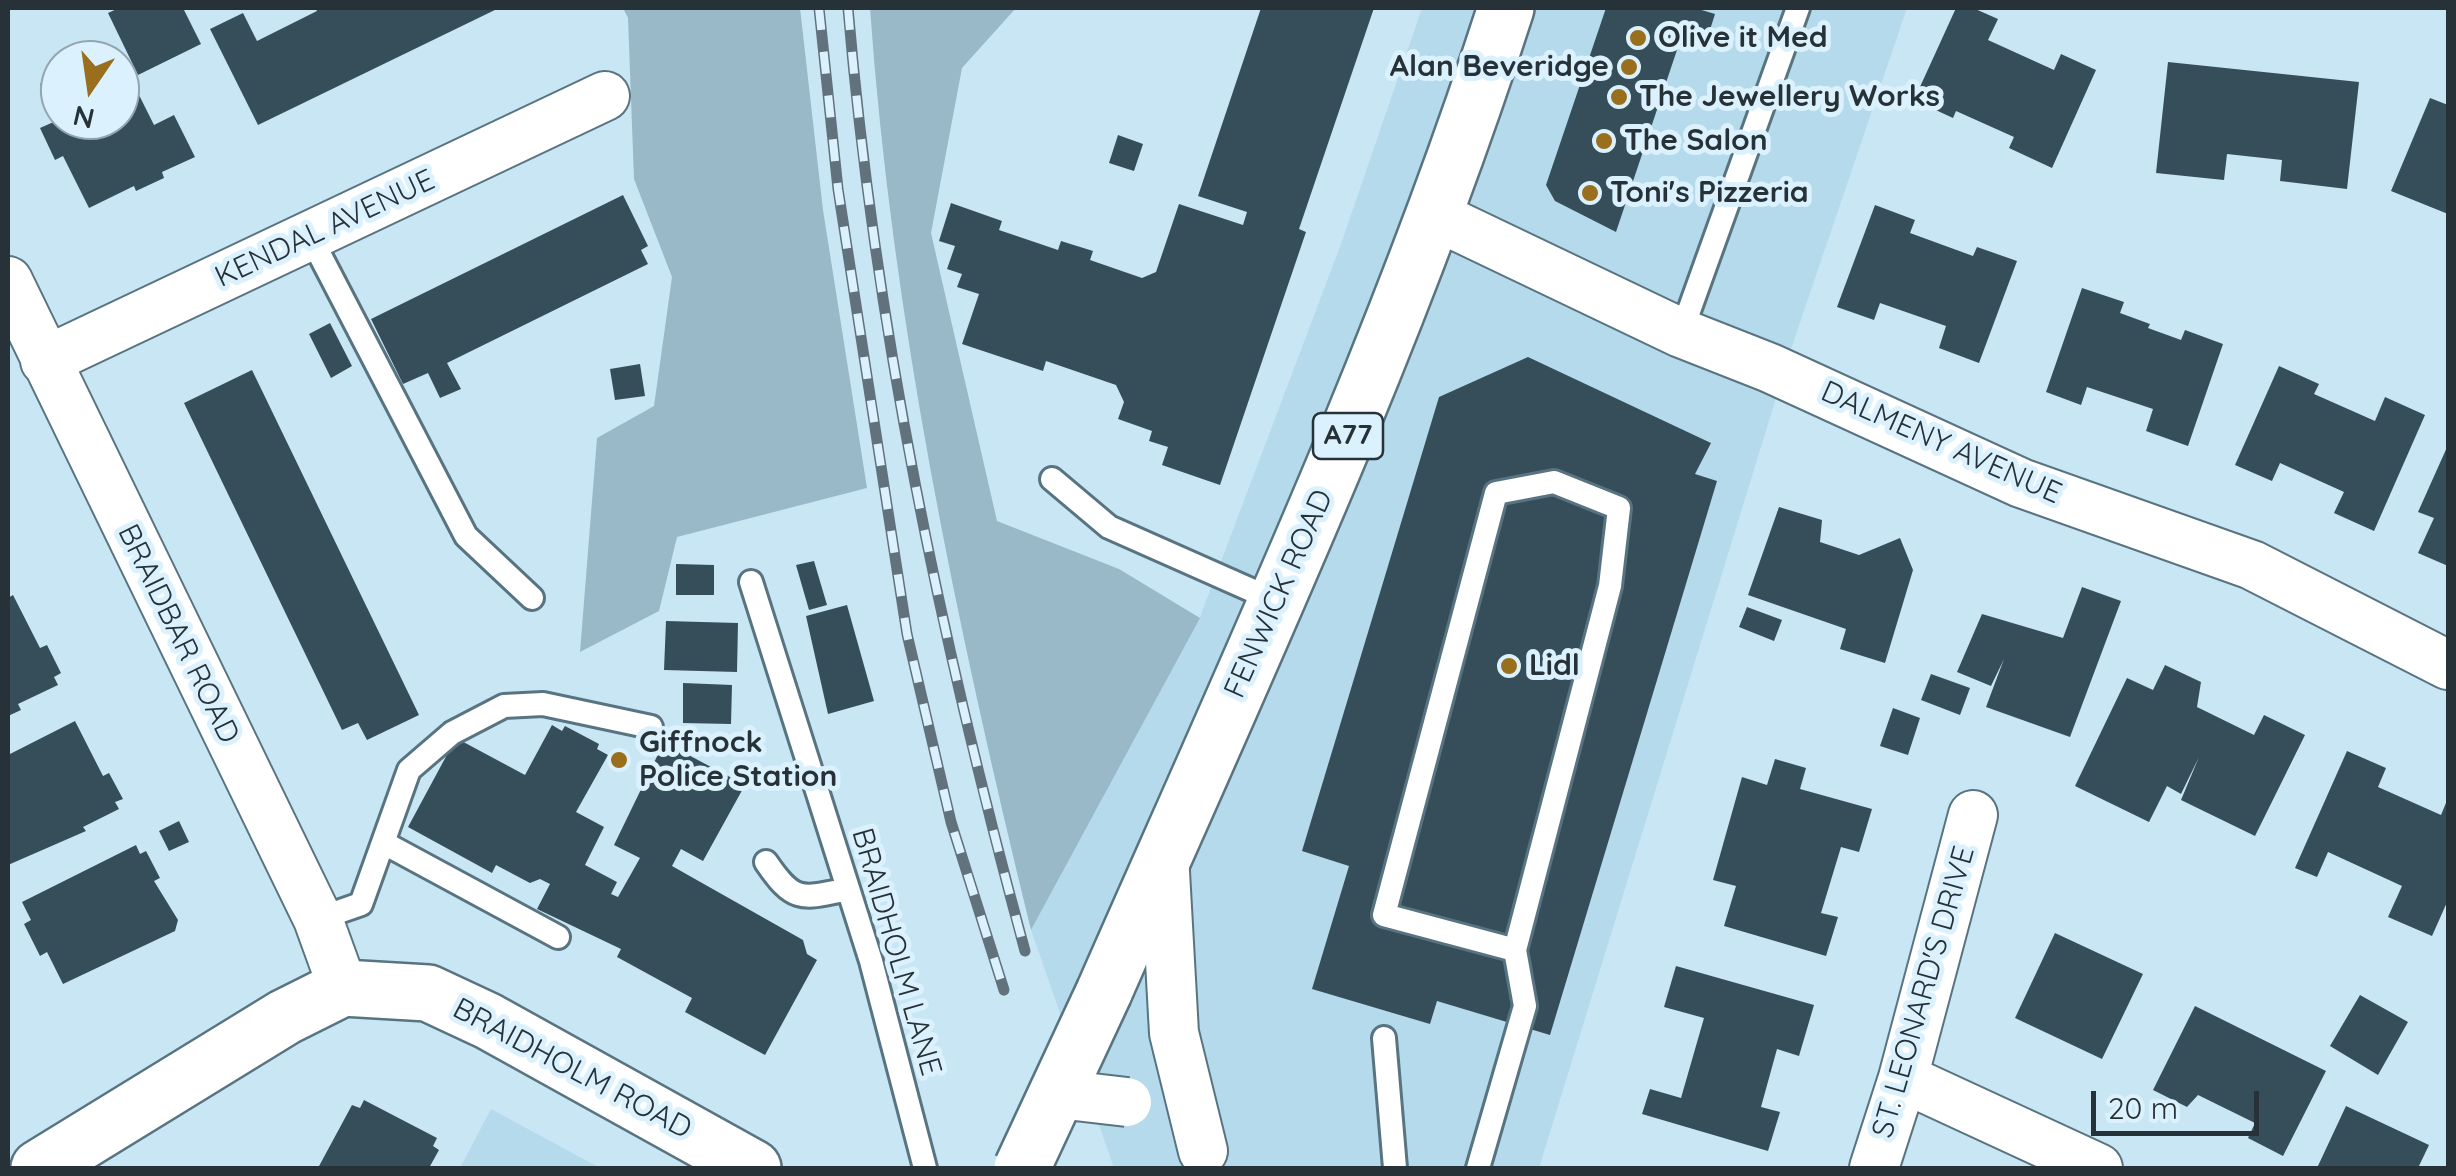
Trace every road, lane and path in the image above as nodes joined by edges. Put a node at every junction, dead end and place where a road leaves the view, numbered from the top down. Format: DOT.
graph roads {
  1 [pos="1506,8"];
  2 [pos="1798,8"];
  3 [pos="605,96"];
  4 [pos="1436,216"];
  5 [pos="310,236"];
  6 [pos="8,281"];
  7 [pos="1681,333"];
  8 [pos="45,362"];
  9 [pos="1052,478"];
  10 [pos="751,582"];
  11 [pos="532,598"];
  12 [pos="1276,601"];
  13 [pos="2448,665"];
  14 [pos="651,728"];
  15 [pos="1973,815"];
  16 [pos="384,843"];
  17 [pos="1164,854"];
  18 [pos="766,862"];
  19 [pos="848,889"];
  20 [pos="318,920"];
  21 [pos="558,937"];
  22 [pos="1514,950"];
  23 [pos="343,988"];
  24 [pos="1384,1038"];
  25 [pos="1904,1078"];
  26 [pos="1058,1094"];
  27 [pos="1213,1160"];
  28 [pos="743,1161"];
  29 [pos="40,1168"];
  30 [pos="792,1168"];
  31 [pos="924,1168"];
  32 [pos="1022,1168"];
  33 [pos="1395,1168"];
  34 [pos="1478,1168"];
  35 [pos="1874,1168"];
  36 [pos="2098,1168"];
  1 -- 4 [label="main road, FENWICK ROAD / A77"];
  2 -- 7 [label="lane"];
  3 -- 5 [label="street, KENDAL AVENUE"];
  4 -- 7 [label="street, DALMENY AVENUE"];
  4 -- 12 [label="main road, FENWICK ROAD / A77"];
  5 -- 8 [label="street, KENDAL AVENUE"];
  5 -- 11 [label="lane"];
  6 -- 8 [label="street, BRAIDBAR ROAD"];
  7 -- 13 [label="street, DALMENY AVENUE"];
  8 -- 20 [label="street, BRAIDBAR ROAD"];
  9 -- 12 [label="lane"];
  10 -- 19 [label="lane, BRAIDHOLM LANE"];
  12 -- 17 [label="main road, FENWICK ROAD / A77"];
  14 -- 16 [label="lane"];
  15 -- 25 [label="street, ST. LEONARD'S DRIVE"];
  16 -- 20 [label="lane"];
  16 -- 21 [label="lane"];
  17 -- 26 [label="main road, FENWICK ROAD / A77, bridge"];
  17 -- 27 [label="street"];
  18 -- 19 [label="lane"];
  19 -- 31 [label="lane, BRAIDHOLM LANE"];
  20 -- 23 [label="street, BRAIDBAR ROAD"];
  22 -- 22 [label="lane"];
  22 -- 34 [label="lane"];
  23 -- 28 [label="main road, BRAIDHOLM ROAD"];
  23 -- 29 [label="main road"];
  24 -- 33 [label="lane"];
  25 -- 35 [label="street, ST. LEONARD'S DRIVE"];
  25 -- 36 [label="street"];
  26 -- 27 [label="street, bridge"];
  26 -- 32 [label="main road, FENWICK ROAD / A77, bridge"];
  28 -- 30 [label="main road, BRAIDHOLM ROAD"];
}
